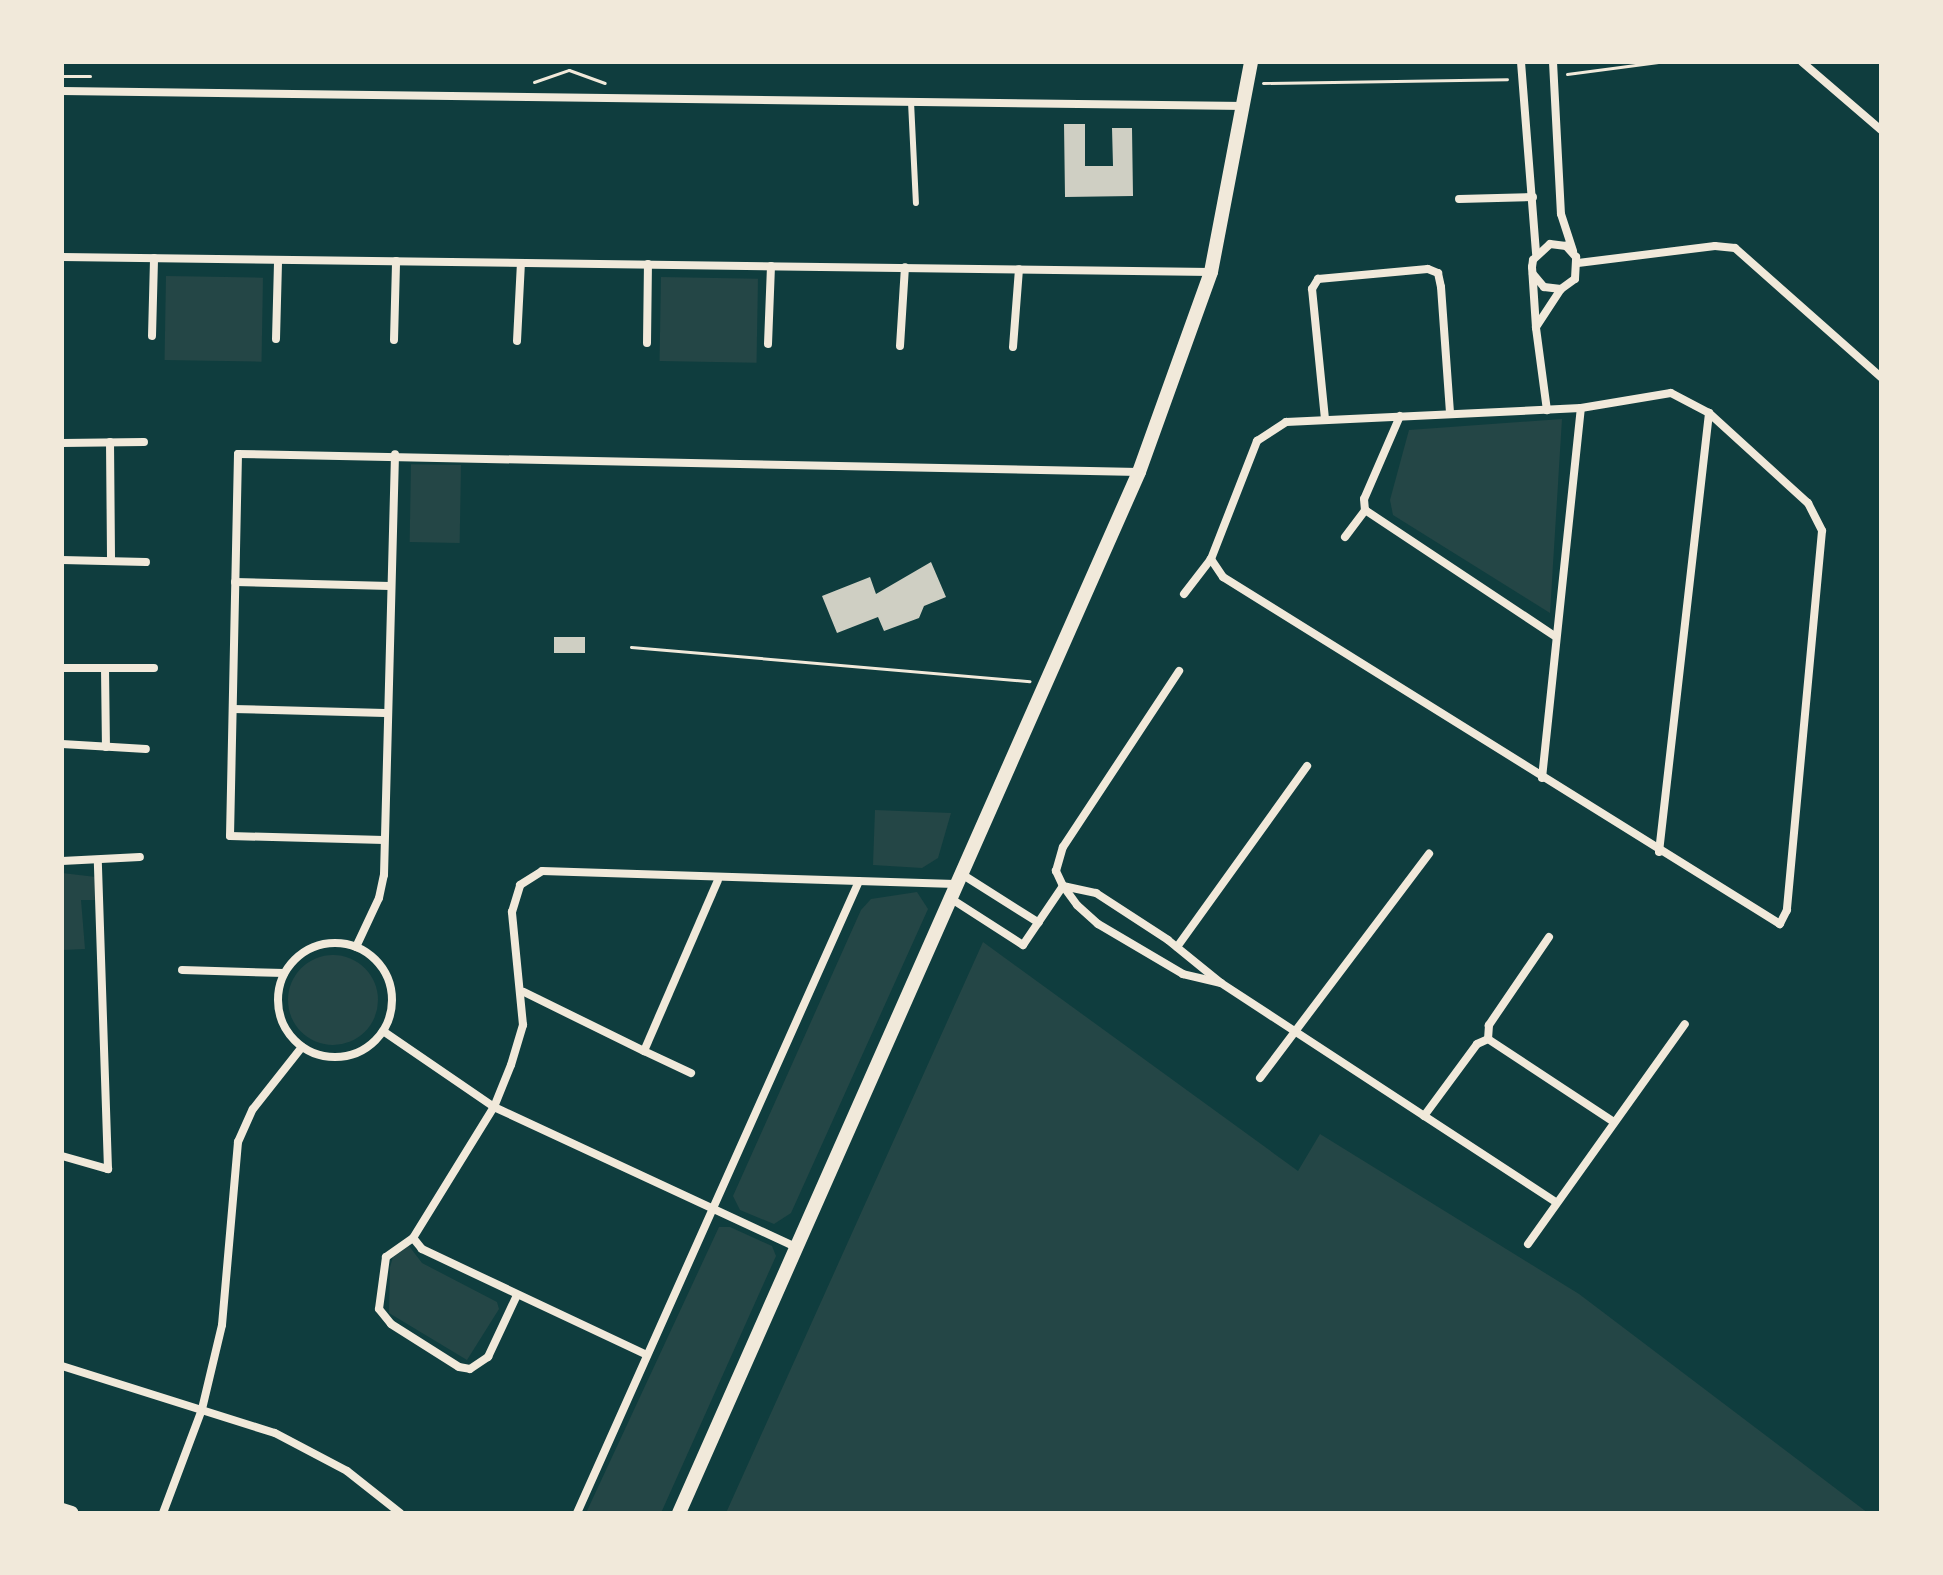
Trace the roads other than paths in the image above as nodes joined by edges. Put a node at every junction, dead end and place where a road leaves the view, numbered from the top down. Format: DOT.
graph roads {
  1 [pos="1251,62"];
  2 [pos="1521,62"];
  3 [pos="1553,62"];
  4 [pos="1802,62"];
  5 [pos="62,91"];
  6 [pos="911,102"];
  7 [pos="1245,106"];
  8 [pos="1881,130"];
  9 [pos="1533,197"];
  10 [pos="1459,199"];
  11 [pos="916,203"];
  12 [pos="1573,252"];
  13 [pos="1536,253"];
  14 [pos="62,257"];
  15 [pos="154,258"];
  16 [pos="278,261"];
  17 [pos="396,261"];
  18 [pos="521,263"];
  19 [pos="1578,263"];
  20 [pos="648,264"];
  21 [pos="771,266"];
  22 [pos="905,267"];
  23 [pos="1019,269"];
  24 [pos="1211,272"];
  25 [pos="1533,274"];
  26 [pos="1561,289"];
  27 [pos="1536,328"];
  28 [pos="152,336"];
  29 [pos="276,339"];
  30 [pos="394,340"];
  31 [pos="517,341"];
  32 [pos="647,343"];
  33 [pos="768,344"];
  34 [pos="900,346"];
  35 [pos="1013,347"];
  36 [pos="1881,377"];
  37 [pos="1581,408"];
  38 [pos="1547,410"];
  39 [pos="1709,413"];
  40 [pos="1450,414"];
  41 [pos="1400,416"];
  42 [pos="1325,419"];
  43 [pos="110,442"];
  44 [pos="144,442"];
  45 [pos="62,443"];
  46 [pos="395,454"];
  47 [pos="1139,472"];
  48 [pos="1365,510"];
  49 [pos="1345,537"];
  50 [pos="1211,559"];
  51 [pos="62,560"];
  52 [pos="111,561"];
  53 [pos="146,562"];
  54 [pos="235,582"];
  55 [pos="390,586"];
  56 [pos="1184,594"];
  57 [pos="1556,637"];
  58 [pos="62,668"];
  59 [pos="105,668"];
  60 [pos="154,668"];
  61 [pos="1179,671"];
  62 [pos="233,709"];
  63 [pos="385,713"];
  64 [pos="62,744"];
  65 [pos="106,747"];
  66 [pos="146,749"];
  67 [pos="1307,766"];
  68 [pos="1542,778"];
  69 [pos="384,840"];
  70 [pos="1659,852"];
  71 [pos="1429,854"];
  72 [pos="140,857"];
  73 [pos="98,860"];
  74 [pos="62,861"];
  75 [pos="718,880"];
  76 [pos="859,881"];
  77 [pos="955,885"];
  78 [pos="1063,886"];
  79 [pos="1039,923"];
  80 [pos="1549,937"];
  81 [pos="356,947"];
  82 [pos="1177,947"];
  83 [pos="182,970"];
  84 [pos="284,973"];
  85 [pos="1221,983"];
  86 [pos="524,992"];
  87 [pos="1685,1024"];
  88 [pos="383,1031"];
  89 [pos="1295,1031"];
  90 [pos="1488,1039"];
  91 [pos="302,1047"];
  92 [pos="644,1051"];
  93 [pos="691,1073"];
  94 [pos="1260,1078"];
  95 [pos="494,1107"];
  96 [pos="1424,1116"];
  97 [pos="1614,1122"];
  98 [pos="62,1156"];
  99 [pos="1556,1202"];
  100 [pos="715,1210"];
  101 [pos="413,1238"];
  102 [pos="1528,1244"];
  103 [pos="793,1246"];
  104 [pos="517,1295"];
  105 [pos="647,1355"];
  106 [pos="62,1366"];
  107 [pos="202,1409"];
  108 [pos="62,1510"];
  109 [pos="72,1513"];
  110 [pos="163,1513"];
  111 [pos="400,1513"];
  112 [pos="577,1513"];
  113 [pos="679,1513"];
  1 -- 7 [label="street"];
  2 -- 9 [label="street"];
  3 -- 12 [label="street"];
  4 -- 8 [label="street"];
  5 -- 6 [label="street"];
  6 -- 7 [label="street"];
  6 -- 11 [label="lane"];
  7 -- 24 [label="street"];
  9 -- 10 [label="street"];
  9 -- 13 [label="street"];
  12 -- 13 [label="street"];
  12 -- 19 [label="street"];
  13 -- 25 [label="street"];
  14 -- 15 [label="street"];
  15 -- 16 [label="street"];
  15 -- 28 [label="street"];
  16 -- 17 [label="street"];
  16 -- 29 [label="street"];
  17 -- 18 [label="street"];
  17 -- 30 [label="street"];
  18 -- 20 [label="street"];
  18 -- 31 [label="street"];
  19 -- 26 [label="street"];
  19 -- 36 [label="street"];
  20 -- 21 [label="street"];
  20 -- 32 [label="street"];
  21 -- 22 [label="street"];
  21 -- 33 [label="street"];
  22 -- 23 [label="street"];
  22 -- 34 [label="street"];
  23 -- 24 [label="street"];
  23 -- 35 [label="street"];
  24 -- 47 [label="street"];
  25 -- 26 [label="street"];
  25 -- 27 [label="street"];
  26 -- 27 [label="street"];
  27 -- 38 [label="street"];
  37 -- 38 [label="street"];
  37 -- 39 [label="street"];
  37 -- 57 [label="street"];
  38 -- 40 [label="street"];
  39 -- 70 [label="street"];
  39 -- 70 [label="street"];
  40 -- 41 [label="street"];
  40 -- 42 [label="street"];
  41 -- 42 [label="street"];
  41 -- 48 [label="street"];
  42 -- 50 [label="street"];
  43 -- 44 [label="street"];
  43 -- 45 [label="street"];
  43 -- 52 [label="street"];
  46 -- 47 [label="street"];
  46 -- 54 [label="street"];
  46 -- 55 [label="street"];
  47 -- 77 [label="street"];
  48 -- 49 [label="street"];
  48 -- 57 [label="street"];
  50 -- 56 [label="street"];
  50 -- 68 [label="street"];
  51 -- 52 [label="street"];
  52 -- 53 [label="street"];
  54 -- 55 [label="street"];
  54 -- 62 [label="street"];
  55 -- 63 [label="street"];
  57 -- 68 [label="street"];
  58 -- 59 [label="street"];
  59 -- 60 [label="street"];
  59 -- 65 [label="street"];
  61 -- 78 [label="street"];
  62 -- 63 [label="street"];
  62 -- 69 [label="street"];
  63 -- 69 [label="street"];
  64 -- 65 [label="street"];
  65 -- 66 [label="street"];
  67 -- 82 [label="street"];
  68 -- 70 [label="street"];
  69 -- 81 [label="street"];
  71 -- 89 [label="street"];
  72 -- 73 [label="street"];
  73 -- 74 [label="street"];
  73 -- 98 [label="street"];
  75 -- 76 [label="street"];
  75 -- 86 [label="street"];
  75 -- 92 [label="street"];
  76 -- 77 [label="street"];
  76 -- 100 [label="street"];
  77 -- 79 [label="street"];
  77 -- 79 [label="street"];
  77 -- 103 [label="street"];
  78 -- 79 [label="street"];
  78 -- 82 [label="street"];
  78 -- 85 [label="street"];
  80 -- 90 [label="street"];
  81 -- 84 [label="street"];
  81 -- 88 [label="street"];
  82 -- 85 [label="street"];
  83 -- 84 [label="street"];
  84 -- 91 [label="street"];
  85 -- 89 [label="street"];
  86 -- 92 [label="street"];
  86 -- 95 [label="street"];
  87 -- 97 [label="street"];
  88 -- 91 [label="street"];
  88 -- 95 [label="street"];
  89 -- 94 [label="street"];
  89 -- 96 [label="street"];
  90 -- 96 [label="street"];
  90 -- 97 [label="street"];
  91 -- 107 [label="street"];
  92 -- 93 [label="street"];
  95 -- 100 [label="street"];
  95 -- 101 [label="street"];
  96 -- 99 [label="street"];
  97 -- 99 [label="street"];
  99 -- 102 [label="street"];
  100 -- 103 [label="street"];
  100 -- 105 [label="street"];
  101 -- 104 [label="street"];
  101 -- 104 [label="street"];
  103 -- 113 [label="street"];
  104 -- 105 [label="street"];
  105 -- 112 [label="street"];
  106 -- 107 [label="street"];
  107 -- 110 [label="street"];
  107 -- 111 [label="street"];
  108 -- 109 [label="street"];
}
